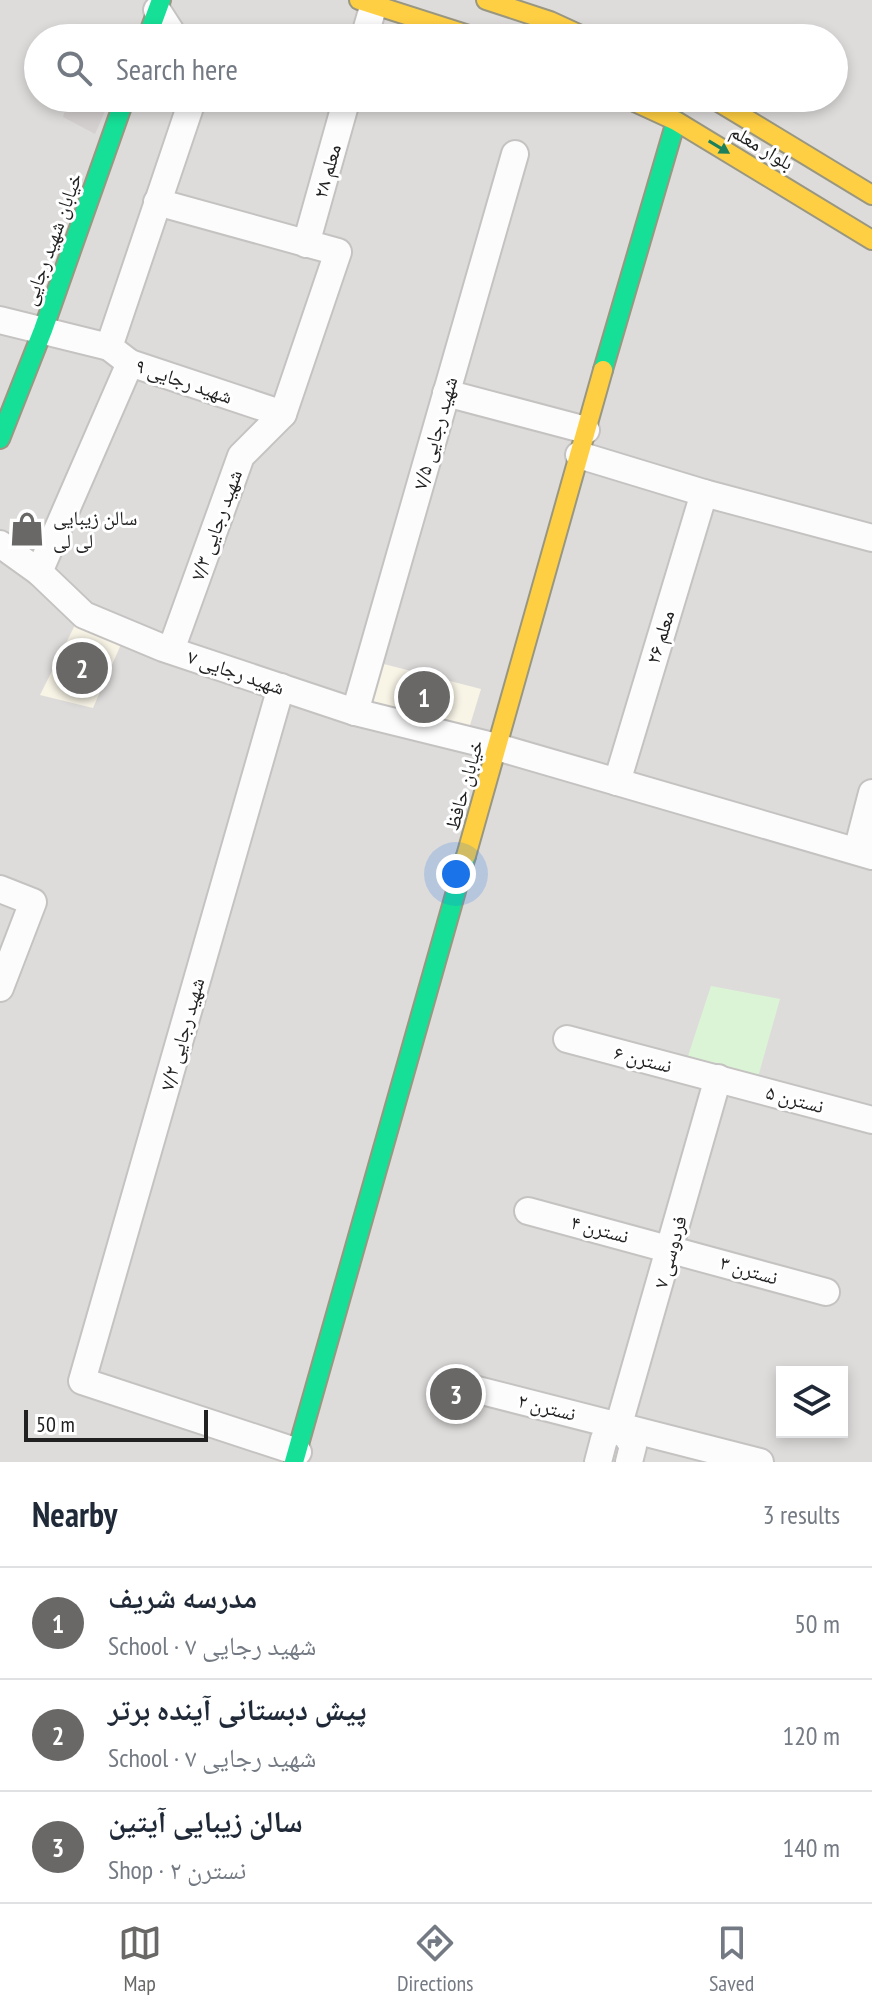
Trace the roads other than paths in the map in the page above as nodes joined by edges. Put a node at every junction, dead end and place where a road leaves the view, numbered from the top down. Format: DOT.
graph roads {
  1 [pos="486,0"];
  2 [pos="366,2"];
  3 [pos="159,5"];
  4 [pos="152,24"];
  5 [pos="168,24"];
  6 [pos="365,24"];
  7 [pos="434,24"];
  8 [pos="557,24"];
  9 [pos="120,112"];
  10 [pos="188,112"];
  11 [pos="343,112"];
  12 [pos="656,112"];
  13 [pos="735,112"];
  14 [pos="676,121"];
  15 [pos="515,154"];
  16 [pos="872,195"];
  17 [pos="157,202"];
  18 [pos="872,240"];
  19 [pos="306,244"];
  20 [pos="0,320"];
  21 [pos="43,330"];
  22 [pos="119,355"];
  23 [pos="446,393"];
  24 [pos="283,414"];
  25 [pos="0,439"];
  26 [pos="583,443"];
  27 [pos="704,493"];
  28 [pos="872,538"];
  29 [pos="0,544"];
  30 [pos="39,572"];
  31 [pos="171,650"];
  32 [pos="281,687"];
  33 [pos="355,712"];
  34 [pos="497,747"];
  35 [pos="617,782"];
  36 [pos="872,793"];
  37 [pos="864,854"];
  38 [pos="0,889"];
  39 [pos="0,988"];
  40 [pos="567,1039"];
  41 [pos="718,1078"];
  42 [pos="872,1120"];
  43 [pos="528,1211"];
  44 [pos="672,1248"];
  45 [pos="826,1292"];
  46 [pos="474,1389"];
  47 [pos="619,1424"];
  48 [pos="296,1457"];
  49 [pos="598,1462"];
  50 [pos="629,1462"];
  51 [pos="760,1462"];
  1 -- 8 [label="street"];
  2 -- 6 [label="street"];
  2 -- 7 [label="street"];
  3 -- 4 [label="street"];
  3 -- 5 [label="street"];
  9 -- 21 [label="street, خیابان شهید رجایی"];
  10 -- 17 [label="street"];
  11 -- 19 [label="street, معلم ۲۸"];
  12 -- 14 [label="street, بلوار معلم"];
  13 -- 16 [label="street, بلوار معلم"];
  14 -- 18 [label="street, بلوار معلم, one-way"];
  14 -- 26 [label="street, خیابان حافظ"];
  15 -- 23 [label="street, شهید رجایی ۷/۵"];
  17 -- 19 [label="street"];
  17 -- 22 [label="street"];
  19 -- 24 [label="street"];
  20 -- 21 [label="street, شهید رجایی ۹"];
  21 -- 22 [label="street, شهید رجایی ۹"];
  21 -- 25 [label="street, خیابان شهید رجایی"];
  22 -- 24 [label="street, شهید رجایی ۹"];
  22 -- 30 [label="street"];
  23 -- 26 [label="street"];
  23 -- 33 [label="street, شهید رجایی ۷/۵"];
  24 -- 31 [label="street, شهید رجایی ۷/۳"];
  26 -- 27 [label="street"];
  26 -- 34 [label="street, خیابان حافظ"];
  27 -- 28 [label="street"];
  27 -- 35 [label="street, معلم ۲۶"];
  29 -- 30 [label="street, شهید رجایی ۷"];
  30 -- 31 [label="street, شهید رجایی ۷"];
  31 -- 32 [label="street, شهید رجایی ۷"];
  32 -- 33 [label="street, شهید رجایی ۷"];
  32 -- 48 [label="street, شهید رجایی ۷/۲"];
  33 -- 34 [label="street, شهید رجایی ۷"];
  34 -- 35 [label="street, شهید رجایی ۷"];
  34 -- 48 [label="street, خیابان حافظ"];
  35 -- 37 [label="street, شهید رجایی ۷"];
  36 -- 37 [label="street"];
  38 -- 39 [label="street"];
  40 -- 41 [label="street, نسترن ۶"];
  41 -- 42 [label="street, نسترن ۵"];
  41 -- 44 [label="street, فردوسی ۷"];
  43 -- 44 [label="street, نسترن ۴"];
  44 -- 45 [label="street, نسترن ۳"];
  44 -- 47 [label="street, فردوسی ۷"];
  46 -- 47 [label="street, نسترن ۲"];
  47 -- 49 [label="street, فردوسی ۷"];
  47 -- 50 [label="street"];
  47 -- 51 [label="street, نسترن ۲"];
}
